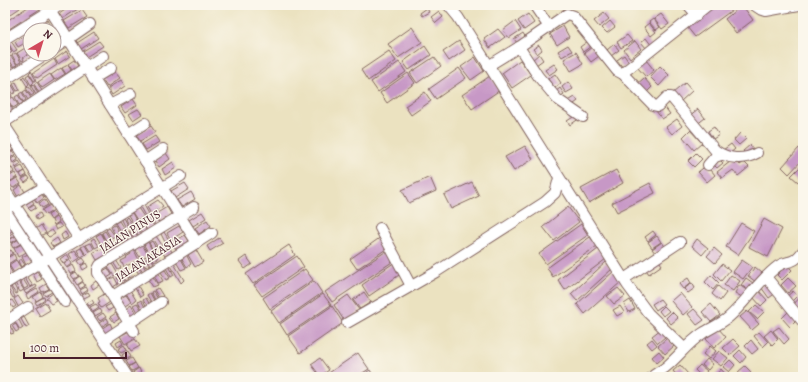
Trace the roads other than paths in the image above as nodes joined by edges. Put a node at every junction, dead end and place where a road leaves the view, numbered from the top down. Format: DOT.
graph roads {
  1 [pos="448,5"];
  2 [pos="534,5"];
  3 [pos="688,5"];
  4 [pos="708,5"];
  5 [pos="754,5"];
  6 [pos="799,5"];
  7 [pos="52,7"];
  8 [pos="697,14"];
  9 [pos="90,24"];
  10 [pos="549,27"];
  11 [pos="5,39"];
  12 [pos="68,40"];
  13 [pos="62,44"];
  14 [pos="519,47"];
  15 [pos="103,56"];
  16 [pos="33,62"];
  17 [pos="488,66"];
  18 [pos="86,68"];
  19 [pos="111,68"];
  20 [pos="622,73"];
  21 [pos="93,79"];
  22 [pos="5,80"];
  23 [pos="130,94"];
  24 [pos="110,105"];
  25 [pos="583,117"];
  26 [pos="146,123"];
  27 [pos="6,128"];
  28 [pos="128,134"];
  29 [pos="163,149"];
  30 [pos="757,153"];
  31 [pos="721,155"];
  32 [pos="145,161"];
  33 [pos="708,165"];
  34 [pos="181,176"];
  35 [pos="560,178"];
  36 [pos="44,187"];
  37 [pos="162,188"];
  38 [pos="5,190"];
  39 [pos="194,207"];
  40 [pos="7,208"];
  41 [pos="180,216"];
  42 [pos="380,228"];
  43 [pos="212,233"];
  44 [pos="79,239"];
  45 [pos="680,242"];
  46 [pos="197,243"];
  47 [pos="803,251"];
  48 [pos="49,257"];
  49 [pos="39,263"];
  50 [pos="766,277"];
  51 [pos="624,279"];
  52 [pos="5,284"];
  53 [pos="411,286"];
  54 [pos="112,296"];
  55 [pos="65,302"];
  56 [pos="161,302"];
  57 [pos="28,307"];
  58 [pos="5,322"];
  59 [pos="803,322"];
  60 [pos="348,323"];
  61 [pos="131,327"];
  62 [pos="104,340"];
  63 [pos="684,348"];
  64 [pos="128,377"];
  65 [pos="652,377"];
  1 -- 17 [label="street"];
  2 -- 10 [label="street"];
  3 -- 8 [label="street"];
  4 -- 8 [label="street"];
  5 -- 6 [label="street"];
  7 -- 11 [label="street"];
  7 -- 12 [label="street"];
  8 -- 20 [label="street"];
  9 -- 12 [label="street"];
  10 -- 14 [label="street"];
  10 -- 20 [label="street"];
  12 -- 13 [label="street"];
  12 -- 18 [label="street"];
  14 -- 17 [label="street"];
  14 -- 25 [label="street"];
  15 -- 18 [label="street"];
  16 -- 22 [label="street"];
  17 -- 35 [label="street"];
  18 -- 21 [label="street"];
  18 -- 27 [label="street"];
  19 -- 21 [label="street"];
  20 -- 31 [label="street"];
  21 -- 24 [label="street"];
  23 -- 24 [label="street"];
  24 -- 28 [label="street"];
  26 -- 28 [label="street"];
  27 -- 36 [label="street"];
  28 -- 32 [label="street"];
  29 -- 32 [label="street"];
  30 -- 31 [label="street"];
  31 -- 33 [label="street"];
  32 -- 37 [label="street"];
  34 -- 37 [label="street"];
  35 -- 51 [label="street"];
  35 -- 53 [label="street"];
  36 -- 40 [label="street"];
  36 -- 44 [label="street"];
  37 -- 41 [label="street"];
  37 -- 44 [label="street"];
  38 -- 40 [label="street"];
  39 -- 41 [label="street, JALAN PINUS"];
  40 -- 48 [label="street"];
  40 -- 49 [label="street"];
  41 -- 46 [label="street"];
  41 -- 54 [label="street, JALAN PINUS"];
  42 -- 53 [label="street"];
  43 -- 46 [label="street, JALAN AKASIA"];
  44 -- 48 [label="street"];
  45 -- 51 [label="street"];
  46 -- 54 [label="street, JALAN AKASIA"];
  47 -- 50 [label="street"];
  48 -- 49 [label="street"];
  48 -- 62 [label="street"];
  49 -- 52 [label="street"];
  49 -- 55 [label="street"];
  50 -- 59 [label="street"];
  50 -- 63 [label="street"];
  51 -- 63 [label="street"];
  53 -- 60 [label="street"];
  54 -- 61 [label="street"];
  56 -- 61 [label="street"];
  57 -- 58 [label="street"];
  61 -- 62 [label="street"];
  62 -- 64 [label="street"];
  63 -- 65 [label="street"];
}
